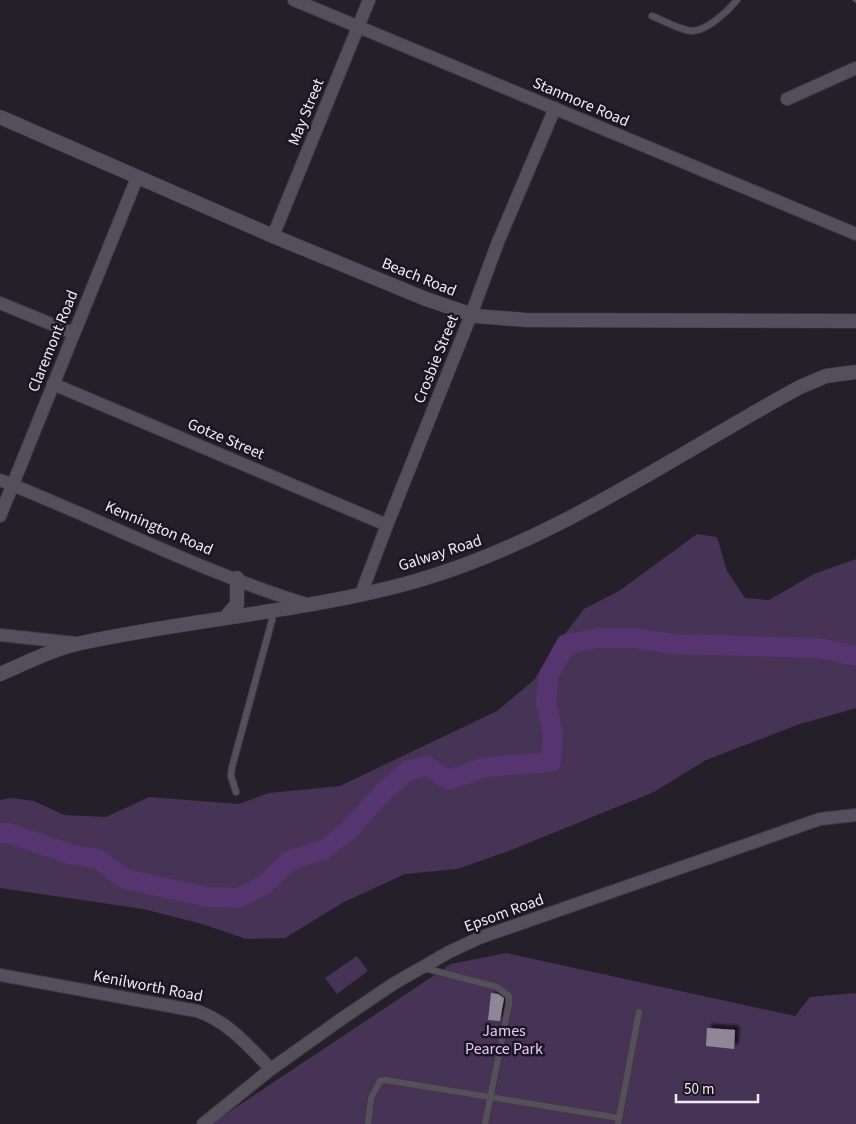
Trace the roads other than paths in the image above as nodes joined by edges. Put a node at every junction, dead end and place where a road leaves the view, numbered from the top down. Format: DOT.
graph roads {
  1 [pos="294,0"];
  2 [pos="369,0"];
  3 [pos="737,0"];
  4 [pos="652,16"];
  5 [pos="357,27"];
  6 [pos="856,68"];
  7 [pos="787,99"];
  8 [pos="554,108"];
  9 [pos="0,117"];
  10 [pos="137,178"];
  11 [pos="856,234"];
  12 [pos="273,236"];
  13 [pos="0,303"];
  14 [pos="471,315"];
  15 [pos="856,321"];
  16 [pos="73,333"];
  17 [pos="856,372"];
  18 [pos="53,384"];
  19 [pos="0,480"];
  20 [pos="13,485"];
  21 [pos="0,516"];
  22 [pos="387,525"];
  23 [pos="237,578"];
  24 [pos="361,594"];
  25 [pos="306,604"];
  26 [pos="272,610"];
  27 [pos="224,618"];
  28 [pos="0,635"];
  29 [pos="80,643"];
  30 [pos="0,674"];
  31 [pos="236,792"];
  32 [pos="856,815"];
  33 [pos="420,967"];
  34 [pos="0,975"];
  35 [pos="639,1012"];
  36 [pos="271,1069"];
  37 [pos="491,1098"];
  38 [pos="619,1121"];
  39 [pos="203,1124"];
  40 [pos="368,1124"];
  41 [pos="485,1124"];
  1 -- 5 [label="street, Stanmore Road"];
  2 -- 5 [label="street, May Street"];
  3 -- 4 [label="lane"];
  5 -- 8 [label="street, Stanmore Road"];
  5 -- 12 [label="street, May Street"];
  6 -- 7 [label="street"];
  8 -- 11 [label="street, Stanmore Road"];
  8 -- 14 [label="street, Crosbie Street"];
  9 -- 10 [label="street, Beach Road"];
  10 -- 12 [label="street, Beach Road"];
  10 -- 16 [label="street, Claremont Road"];
  12 -- 14 [label="street, Beach Road"];
  13 -- 16 [label="street"];
  14 -- 15 [label="street, Beach Road"];
  14 -- 22 [label="street, Crosbie Street"];
  16 -- 18 [label="street, Claremont Road"];
  17 -- 24 [label="street, Galway Road"];
  18 -- 20 [label="street, Claremont Road"];
  18 -- 22 [label="street, Gotze Street"];
  19 -- 20 [label="street, Kennington Road"];
  20 -- 21 [label="street, Claremont Road"];
  20 -- 23 [label="street, Kennington Road"];
  22 -- 24 [label="street, Crosbie Street"];
  23 -- 25 [label="street, Kennington Road"];
  23 -- 27 [label="street"];
  24 -- 25 [label="street, Galway Road"];
  25 -- 26 [label="street, Galway Road"];
  26 -- 27 [label="street, Galway Road"];
  26 -- 31 [label="lane"];
  27 -- 29 [label="street, Galway Road"];
  28 -- 29 [label="street"];
  29 -- 30 [label="street, Galway Road"];
  32 -- 33 [label="street, Epsom Road"];
  33 -- 36 [label="street, Epsom Road"];
  33 -- 37 [label="lane"];
  34 -- 36 [label="street, Kenilworth Road"];
  35 -- 38 [label="lane"];
  36 -- 39 [label="street, Epsom Road"];
  37 -- 38 [label="lane"];
  37 -- 40 [label="lane"];
  37 -- 41 [label="lane"];
}
